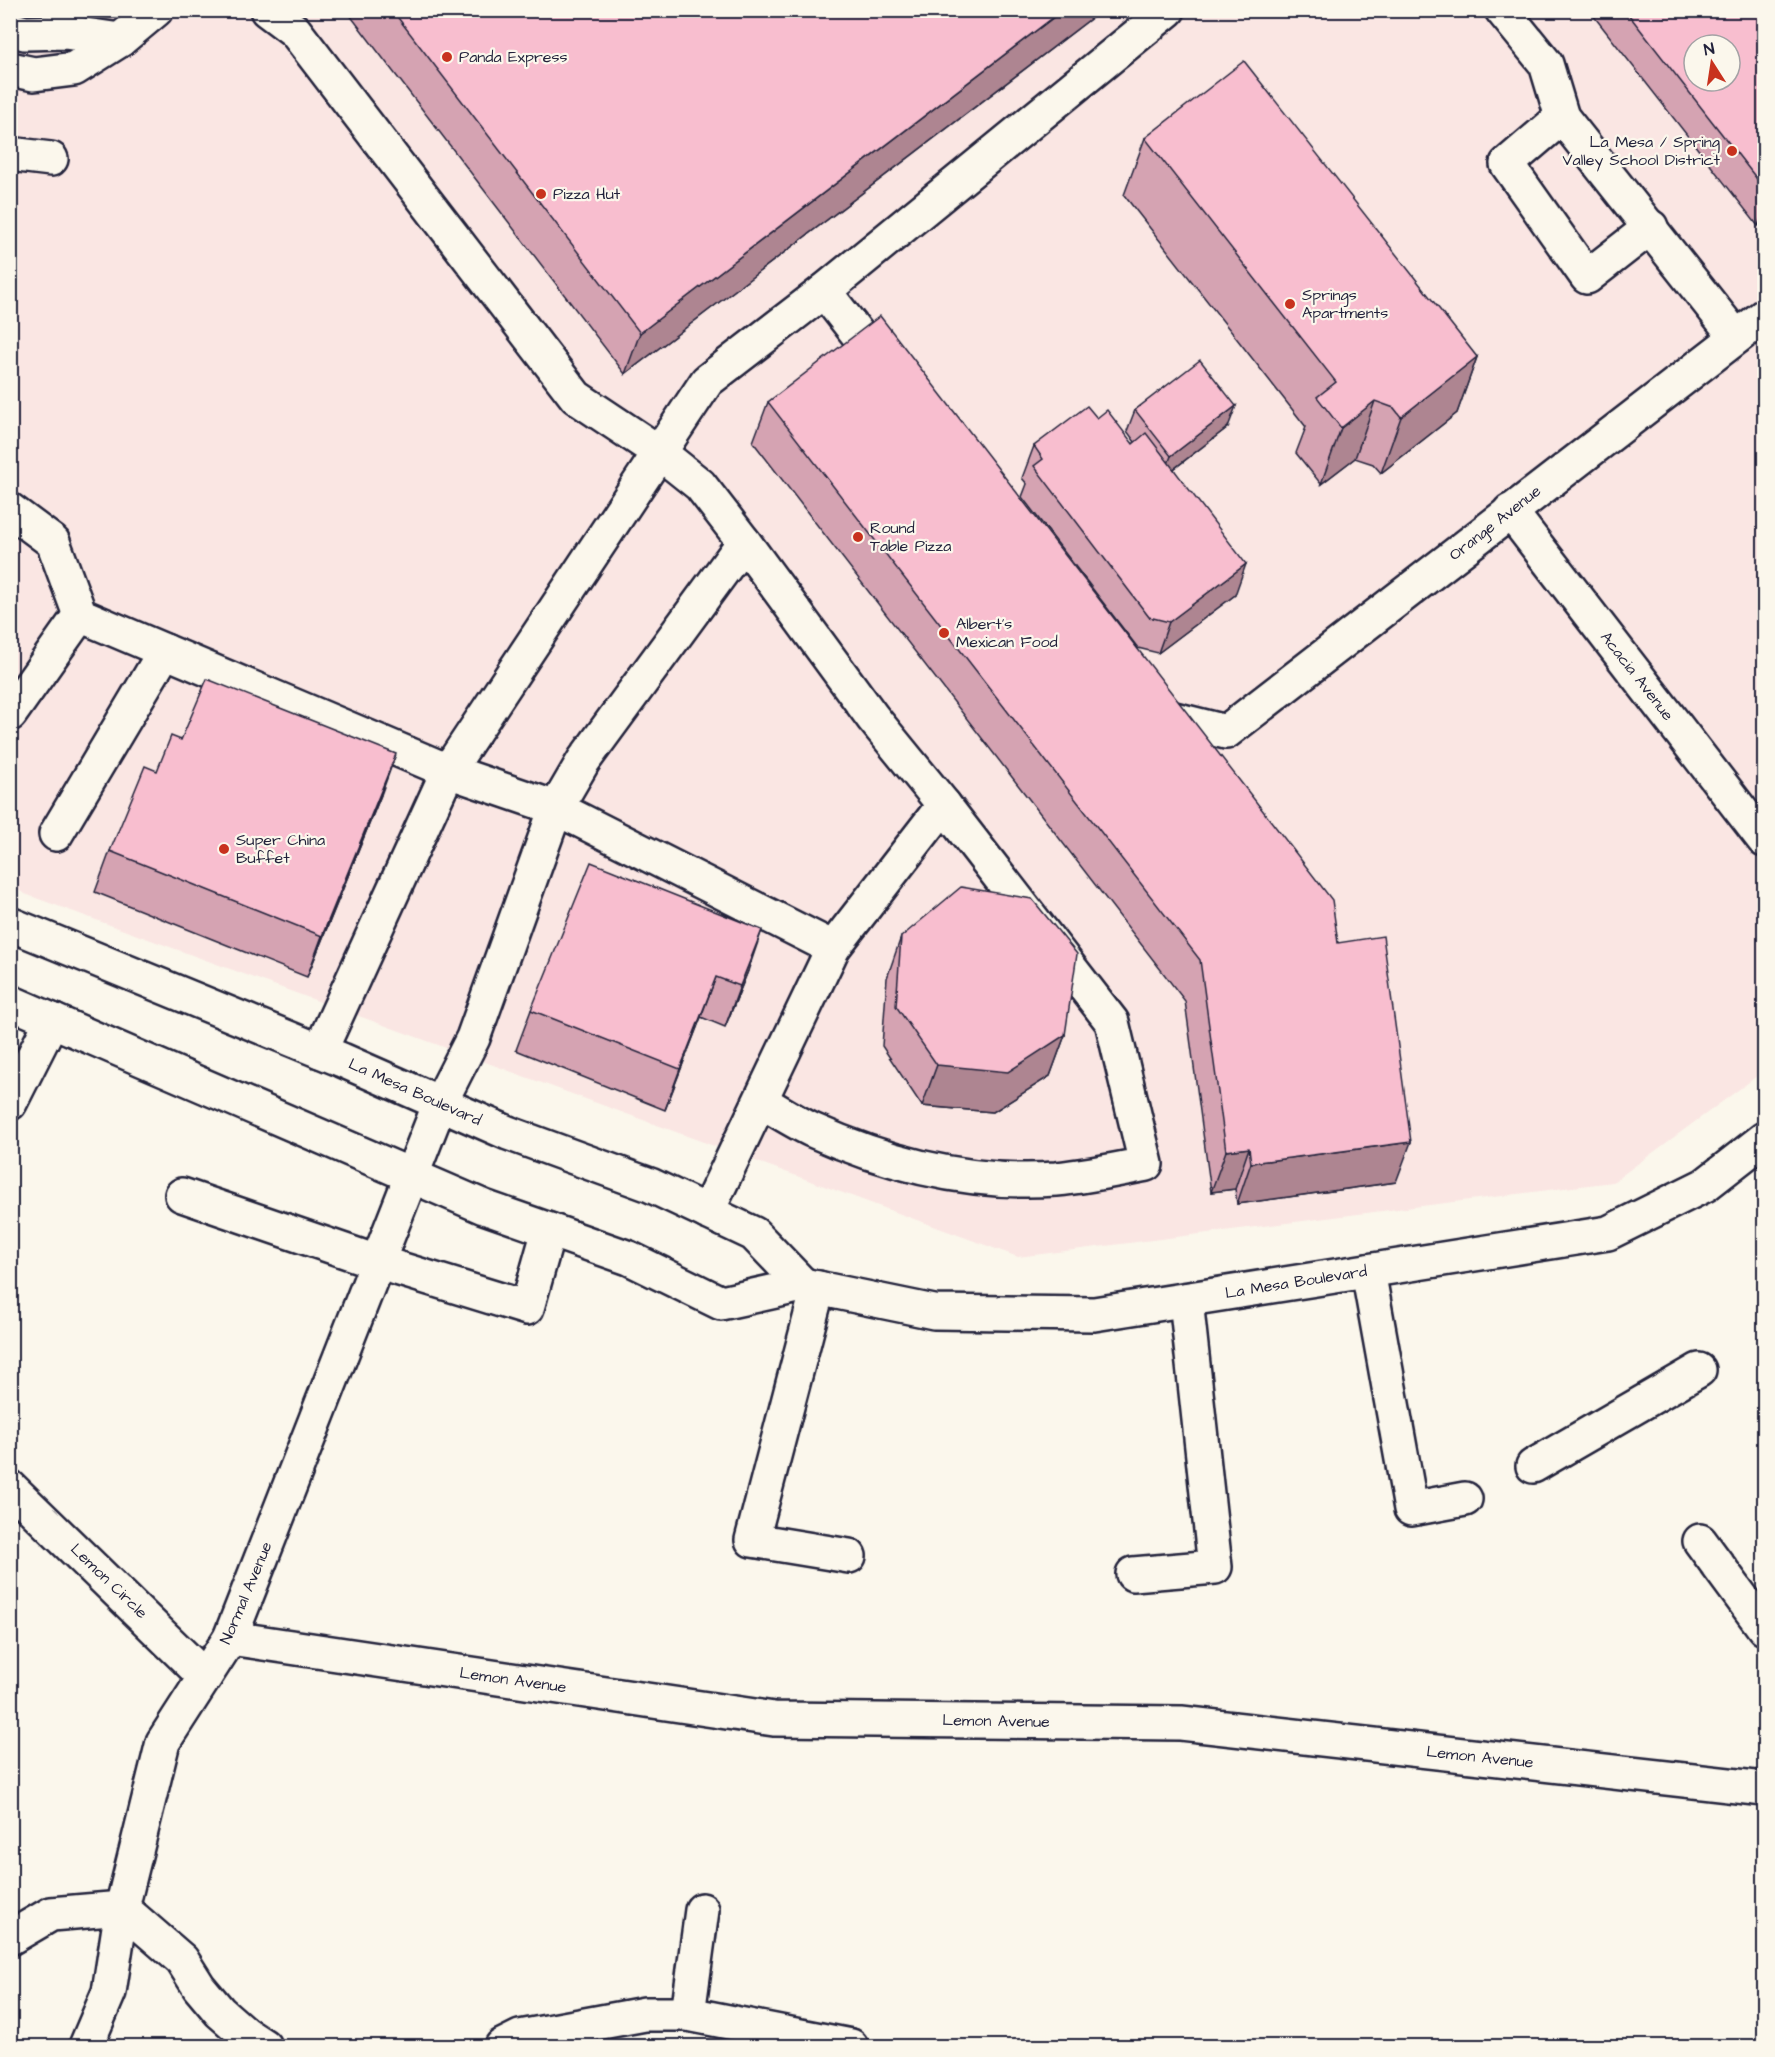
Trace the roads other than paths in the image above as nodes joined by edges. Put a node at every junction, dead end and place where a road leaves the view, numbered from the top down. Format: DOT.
graph roads {
  1 [pos="23,10"];
  2 [pos="156,10"];
  3 [pos="267,10"];
  4 [pos="1168,10"];
  5 [pos="1502,10"];
  6 [pos="11,29"];
  7 [pos="120,40"];
  8 [pos="10,69"];
  9 [pos="1562,117"];
  10 [pos="10,154"];
  11 [pos="51,159"];
  12 [pos="1651,227"];
  13 [pos="824,291"];
  14 [pos="1764,316"];
  15 [pos="1736,337"];
  16 [pos="904,394"];
  17 [pos="660,453"];
  18 [pos="10,510"];
  19 [pos="1510,511"];
  20 [pos="744,542"];
  21 [pos="80,615"];
  22 [pos="165,651"];
  23 [pos="1138,690"];
  24 [pos="10,714"];
  25 [pos="448,771"];
  26 [pos="944,805"];
  27 [pos="556,808"];
  28 [pos="56,834"];
  29 [pos="1764,839"];
  30 [pos="10,924"];
  31 [pos="833,948"];
  32 [pos="10,1002"];
  33 [pos="52,1020"];
  34 [pos="320,1051"];
  35 [pos="761,1101"];
  36 [pos="440,1102"];
  37 [pos="10,1103"];
  38 [pos="1764,1139"];
  39 [pos="412,1175"];
  40 [pos="182,1195"];
  41 [pos="707,1212"];
  42 [pos="549,1230"];
  43 [pos="378,1262"];
  44 [pos="1368,1271"];
  45 [pos="810,1287"];
  46 [pos="1185,1300"];
  47 [pos="1699,1370"];
  48 [pos="1533,1466"];
  49 [pos="10,1487"];
  50 [pos="1465,1499"];
  51 [pos="1700,1541"];
  52 [pos="849,1556"];
  53 [pos="1133,1574"];
  54 [pos="1764,1628"];
  55 [pos="230,1638"];
  56 [pos="205,1677"];
  57 [pos="1764,1789"];
  58 [pos="122,1908"];
  59 [pos="702,1910"];
  60 [pos="10,1938"];
  61 [pos="688,2014"];
  62 [pos="86,2046"];
  63 [pos="264,2046"];
  64 [pos="502,2046"];
  65 [pos="851,2046"];
  1 -- 6 [label="street"];
  2 -- 7 [label="street"];
  3 -- 17 [label="street"];
  4 -- 13 [label="street"];
  5 -- 9 [label="street"];
  6 -- 7 [label="street"];
  7 -- 8 [label="street"];
  9 -- 12 [label="street"];
  9 -- 12 [label="street"];
  10 -- 11 [label="street"];
  12 -- 15 [label="street"];
  13 -- 16 [label="street"];
  13 -- 17 [label="street"];
  14 -- 15 [label="street, Orange Avenue"];
  15 -- 19 [label="street, Orange Avenue"];
  17 -- 20 [label="street"];
  17 -- 25 [label="street"];
  18 -- 21 [label="street"];
  19 -- 23 [label="street, Orange Avenue"];
  19 -- 29 [label="street, Acacia Avenue"];
  20 -- 26 [label="street"];
  20 -- 27 [label="street, Normal Avenue"];
  21 -- 22 [label="street"];
  21 -- 24 [label="street"];
  22 -- 25 [label="street"];
  22 -- 28 [label="street"];
  25 -- 27 [label="street"];
  25 -- 34 [label="street"];
  26 -- 31 [label="street"];
  26 -- 35 [label="street"];
  27 -- 31 [label="street"];
  27 -- 36 [label="street, Normal Avenue"];
  30 -- 34 [label="street, La Mesa Boulevard"];
  31 -- 35 [label="street"];
  32 -- 33 [label="street, La Mesa Boulevard"];
  33 -- 37 [label="street"];
  33 -- 39 [label="street, La Mesa Boulevard"];
  34 -- 36 [label="street, La Mesa Boulevard"];
  35 -- 41 [label="street"];
  36 -- 39 [label="street, Normal Avenue"];
  36 -- 41 [label="street, La Mesa Boulevard"];
  38 -- 44 [label="street, La Mesa Boulevard"];
  39 -- 42 [label="street, La Mesa Boulevard"];
  39 -- 43 [label="street, Normal Avenue"];
  40 -- 43 [label="street"];
  41 -- 45 [label="street, La Mesa Boulevard"];
  42 -- 43 [label="street"];
  42 -- 45 [label="street, La Mesa Boulevard"];
  43 -- 55 [label="street, Normal Avenue"];
  44 -- 46 [label="street, La Mesa Boulevard"];
  44 -- 50 [label="street"];
  45 -- 46 [label="street, La Mesa Boulevard"];
  45 -- 52 [label="street"];
  46 -- 53 [label="street"];
  47 -- 48 [label="street"];
  49 -- 56 [label="street, Lemon Circle"];
  51 -- 54 [label="street"];
  55 -- 56 [label="street, Normal Avenue"];
  55 -- 57 [label="street, Lemon Avenue"];
  56 -- 58 [label="street, Normal Avenue"];
  58 -- 60 [label="street"];
  58 -- 62 [label="street, Normal Avenue"];
  58 -- 63 [label="street"];
  59 -- 61 [label="street"];
  61 -- 64 [label="street"];
  61 -- 65 [label="street"];
}
